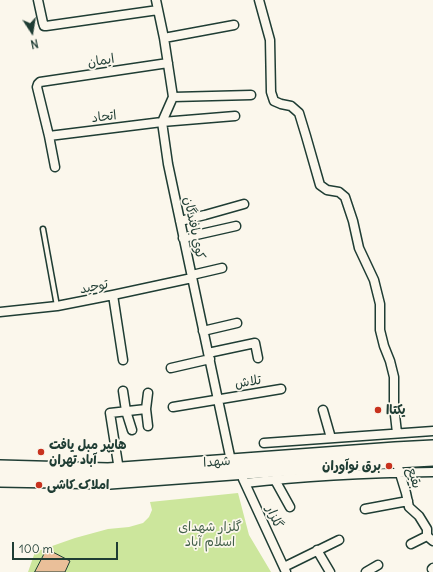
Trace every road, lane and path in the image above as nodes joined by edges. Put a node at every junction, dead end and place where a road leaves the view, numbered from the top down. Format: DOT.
graph roads {
  1 [pos="38,0"];
  2 [pos="156,0"];
  3 [pos="259,0"];
  4 [pos="158,10"];
  5 [pos="234,25"];
  6 [pos="164,38"];
  7 [pos="168,63"];
  8 [pos="251,95"];
  9 [pos="173,97"];
  10 [pos="235,116"];
  11 [pos="162,122"];
  12 [pos="50,136"];
  13 [pos="55,167"];
  14 [pos="244,204"];
  15 [pos="180,221"];
  16 [pos="236,226"];
  17 [pos="42,229"];
  18 [pos="184,238"];
  19 [pos="222,268"];
  20 [pos="192,276"];
  21 [pos="113,295"];
  22 [pos="57,306"];
  23 [pos="0,312"];
  24 [pos="237,323"];
  25 [pos="204,331"];
  26 [pos="209,356"];
  27 [pos="258,358"];
  28 [pos="123,360"];
  29 [pos="171,368"];
  30 [pos="281,389"];
  31 [pos="123,391"];
  32 [pos="148,393"];
  33 [pos="218,399"];
  34 [pos="173,408"];
  35 [pos="146,409"];
  36 [pos="323,410"];
  37 [pos="126,411"];
  38 [pos="148,426"];
  39 [pos="132,430"];
  40 [pos="433,431"];
  41 [pos="397,433"];
  42 [pos="331,438"];
  43 [pos="264,443"];
  44 [pos="433,447"];
  45 [pos="232,461"];
  46 [pos="0,467"];
  47 [pos="398,467"];
  48 [pos="433,469"];
  49 [pos="118,470"];
  50 [pos="243,477"];
  51 [pos="0,480"];
  52 [pos="275,480"];
  53 [pos="408,501"];
  54 [pos="290,507"];
  55 [pos="365,509"];
  56 [pos="430,539"];
  57 [pos="339,540"];
  58 [pos="411,544"];
  59 [pos="317,550"];
  60 [pos="378,565"];
  61 [pos="285,570"];
  62 [pos="330,572"];
  63 [pos="366,572"];
  1 -- 4 [label="street"];
  2 -- 4 [label="street"];
  3 -- 41 [label="street"];
  4 -- 6 [label="street"];
  5 -- 6 [label="street"];
  6 -- 7 [label="street"];
  7 -- 9 [label="street"];
  7 -- 12 [label="street, ایمان"];
  8 -- 9 [label="street"];
  9 -- 11 [label="street"];
  10 -- 11 [label="street, اتحاد"];
  11 -- 12 [label="street, اتحاد"];
  11 -- 15 [label="street, کوی بافندگان"];
  12 -- 13 [label="street"];
  14 -- 15 [label="street"];
  15 -- 18 [label="street, کوی بافندگان"];
  16 -- 18 [label="street"];
  17 -- 22 [label="lane"];
  18 -- 20 [label="street, کوی بافندگان"];
  19 -- 20 [label="street, توحید"];
  20 -- 21 [label="street, توحید"];
  20 -- 25 [label="street, کوی بافندگان"];
  21 -- 22 [label="street, توحید"];
  21 -- 28 [label="street"];
  22 -- 23 [label="street, توحید"];
  24 -- 25 [label="street"];
  25 -- 26 [label="street, کوی بافندگان"];
  26 -- 27 [label="street"];
  26 -- 29 [label="street"];
  26 -- 33 [label="street, کوی بافندگان"];
  30 -- 33 [label="street, تلاش"];
  31 -- 37 [label="street"];
  32 -- 35 [label="street"];
  33 -- 34 [label="street, تلاش"];
  33 -- 45 [label="street, کوی بافندگان"];
  35 -- 37 [label="street"];
  35 -- 38 [label="street"];
  36 -- 42 [label="street"];
  37 -- 39 [label="street"];
  37 -- 49 [label="street"];
  40 -- 41 [label="street"];
  41 -- 42 [label="street"];
  42 -- 43 [label="street"];
  44 -- 45 [label="main road, شهدا"];
  45 -- 49 [label="main road, شهدا"];
  46 -- 49 [label="main road, شهدا"];
  47 -- 48 [label="main road, شهدا"];
  47 -- 50 [label="main road, شهدا"];
  47 -- 52 [label="street"];
  47 -- 53 [label="street, بقیع"];
  50 -- 51 [label="main road, شهدا"];
  50 -- 52 [label="street"];
  50 -- 61 [label="street, گلزار"];
  52 -- 54 [label="street"];
  53 -- 55 [label="street"];
  53 -- 56 [label="street, بقیع"];
  56 -- 58 [label="street"];
  57 -- 59 [label="street"];
  59 -- 61 [label="street"];
  59 -- 62 [label="street"];
  60 -- 63 [label="street"];
}
